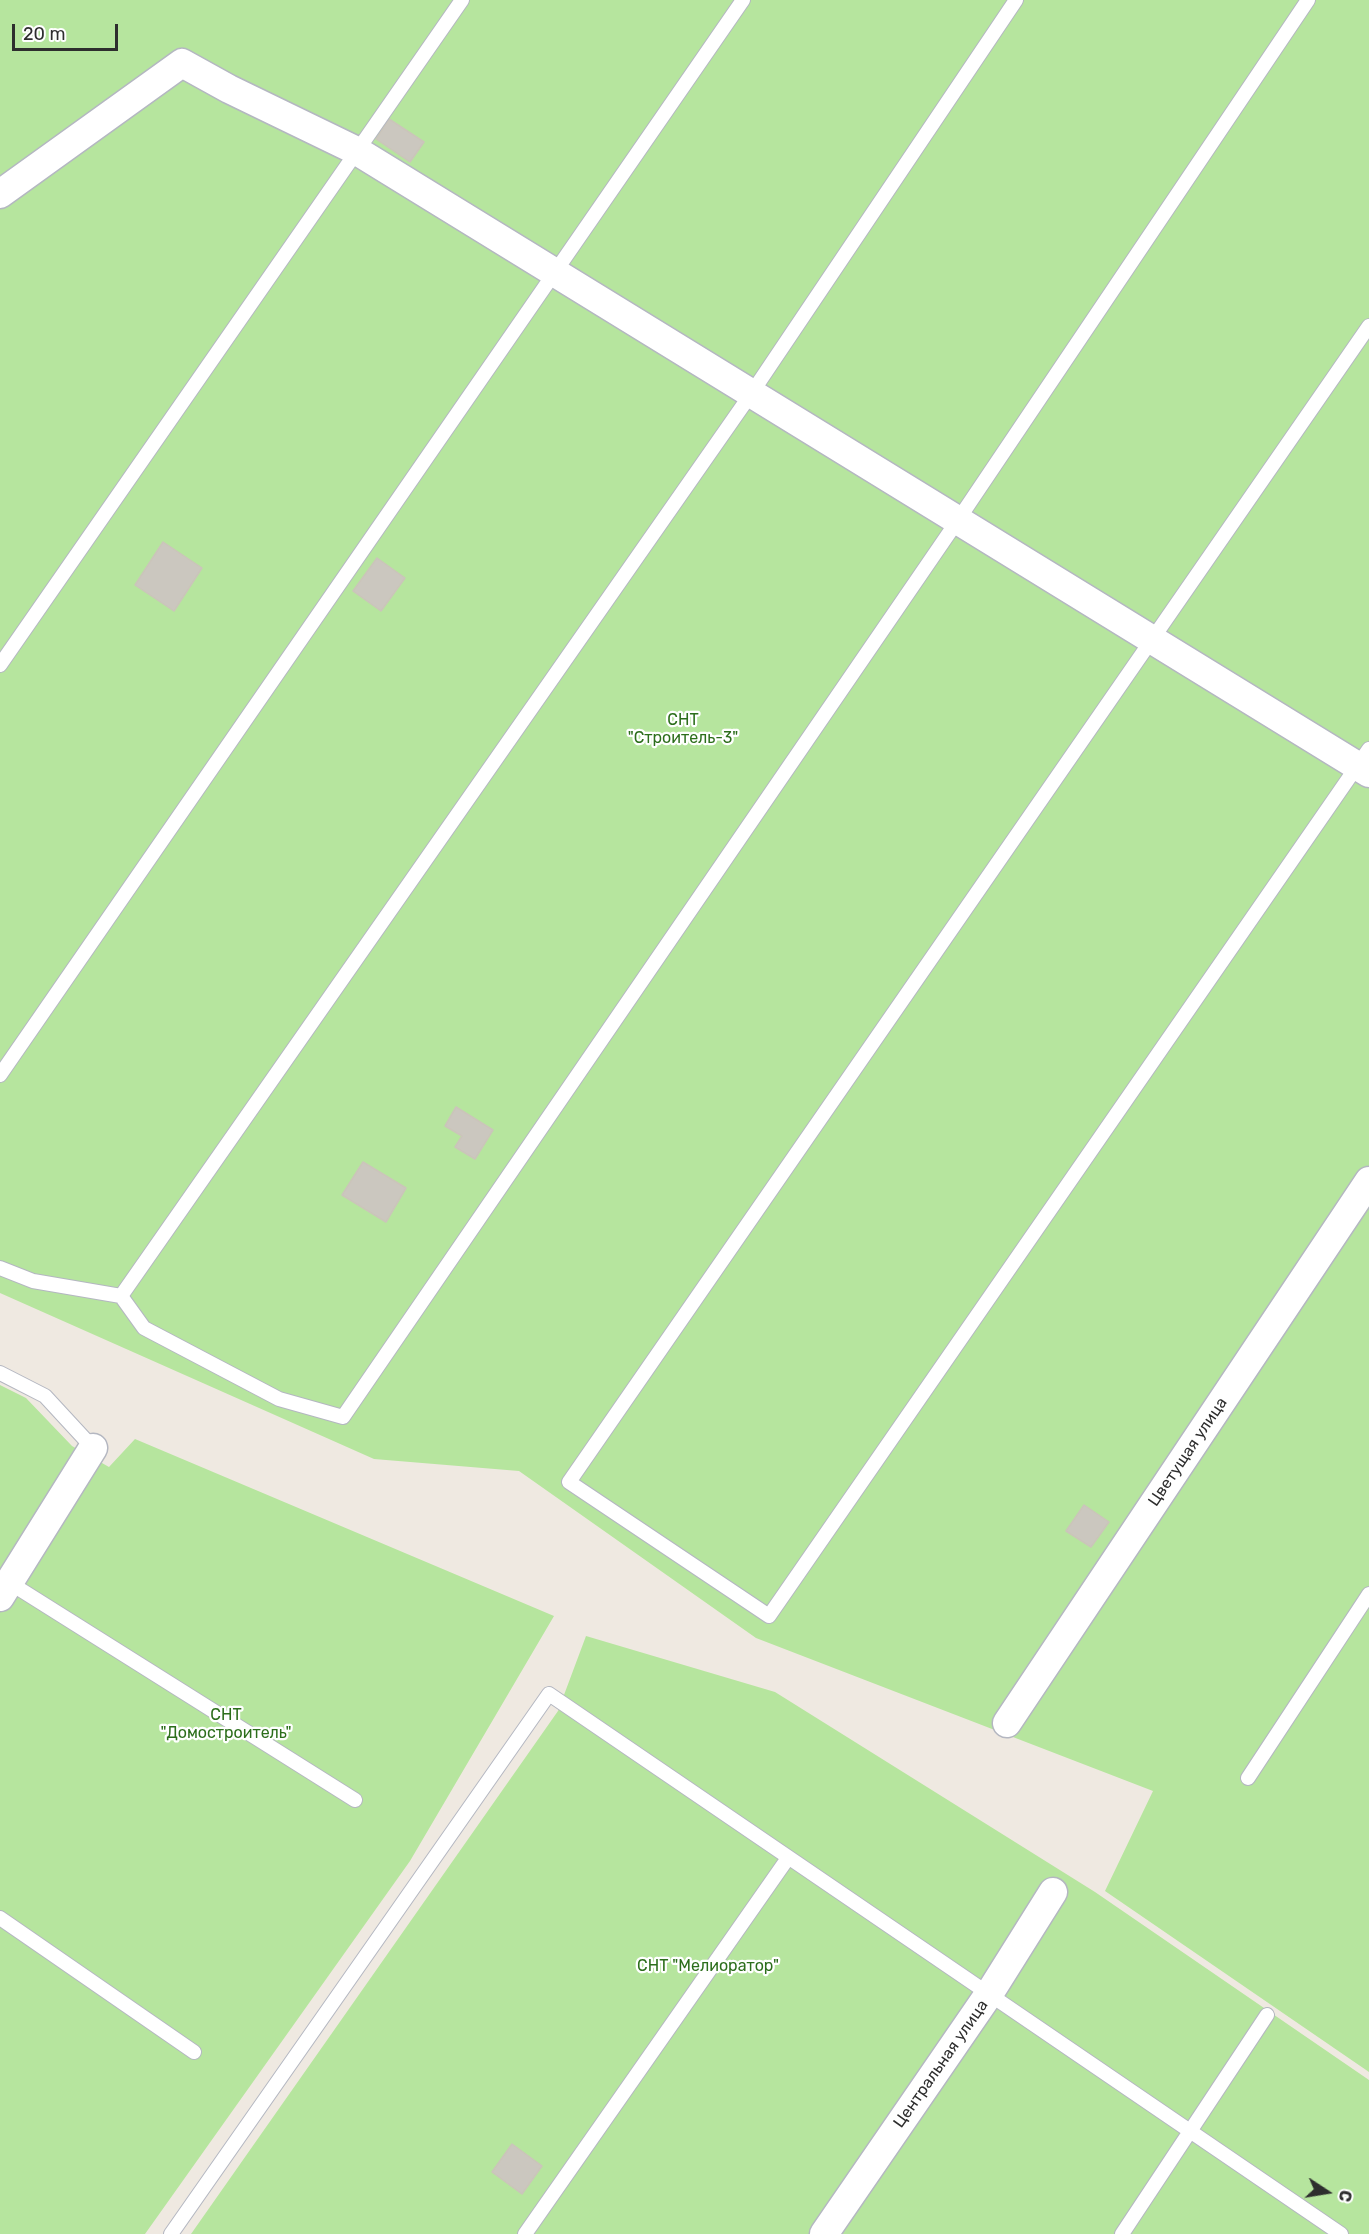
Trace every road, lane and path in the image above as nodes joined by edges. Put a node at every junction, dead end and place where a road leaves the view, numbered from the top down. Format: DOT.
graph roads {
  1 [pos="462,0"];
  2 [pos="743,0"];
  3 [pos="1016,0"];
  4 [pos="1308,0"];
  5 [pos="357,151"];
  6 [pos="0,194"];
  7 [pos="554,273"];
  8 [pos="1369,326"];
  9 [pos="751,394"];
  10 [pos="958,520"];
  11 [pos="1152,640"];
  12 [pos="0,664"];
  13 [pos="1365,763"];
  14 [pos="0,1075"];
  15 [pos="1369,1181"];
  16 [pos="0,1268"];
  17 [pos="121,1296"];
  18 [pos="0,1373"];
  19 [pos="93,1448"];
  20 [pos="5,1590"];
  21 [pos="1369,1594"];
  22 [pos="1007,1723"];
  23 [pos="1248,1778"];
  24 [pos="355,1800"];
  25 [pos="788,1858"];
  26 [pos="1053,1892"];
  27 [pos="0,1918"];
  28 [pos="989,1994"];
  29 [pos="1267,2015"];
  30 [pos="194,2052"];
  31 [pos="1191,2131"];
  32 [pos="171,2234"];
  33 [pos="525,2234"];
  34 [pos="824,2234"];
  35 [pos="1122,2234"];
  36 [pos="1341,2234"];
  1 -- 5 [label="lane"];
  2 -- 7 [label="lane"];
  3 -- 9 [label="lane"];
  4 -- 10 [label="lane"];
  5 -- 6 [label="street"];
  5 -- 7 [label="street"];
  5 -- 12 [label="lane"];
  7 -- 9 [label="street"];
  7 -- 14 [label="lane"];
  8 -- 11 [label="lane"];
  9 -- 10 [label="street"];
  9 -- 17 [label="lane"];
  10 -- 11 [label="street"];
  10 -- 17 [label="lane"];
  11 -- 13 [label="street"];
  11 -- 13 [label="lane"];
  15 -- 22 [label="street, Цветущая улица"];
  16 -- 17 [label="lane"];
  18 -- 19 [label="lane"];
  19 -- 20 [label="street"];
  20 -- 24 [label="lane"];
  21 -- 23 [label="lane"];
  25 -- 28 [label="lane"];
  25 -- 32 [label="lane"];
  25 -- 33 [label="lane"];
  26 -- 28 [label="street, Центральная улица"];
  27 -- 30 [label="lane"];
  28 -- 31 [label="lane"];
  28 -- 34 [label="street, Центральная улица"];
  29 -- 31 [label="lane"];
  31 -- 35 [label="lane"];
  31 -- 36 [label="lane"];
}
